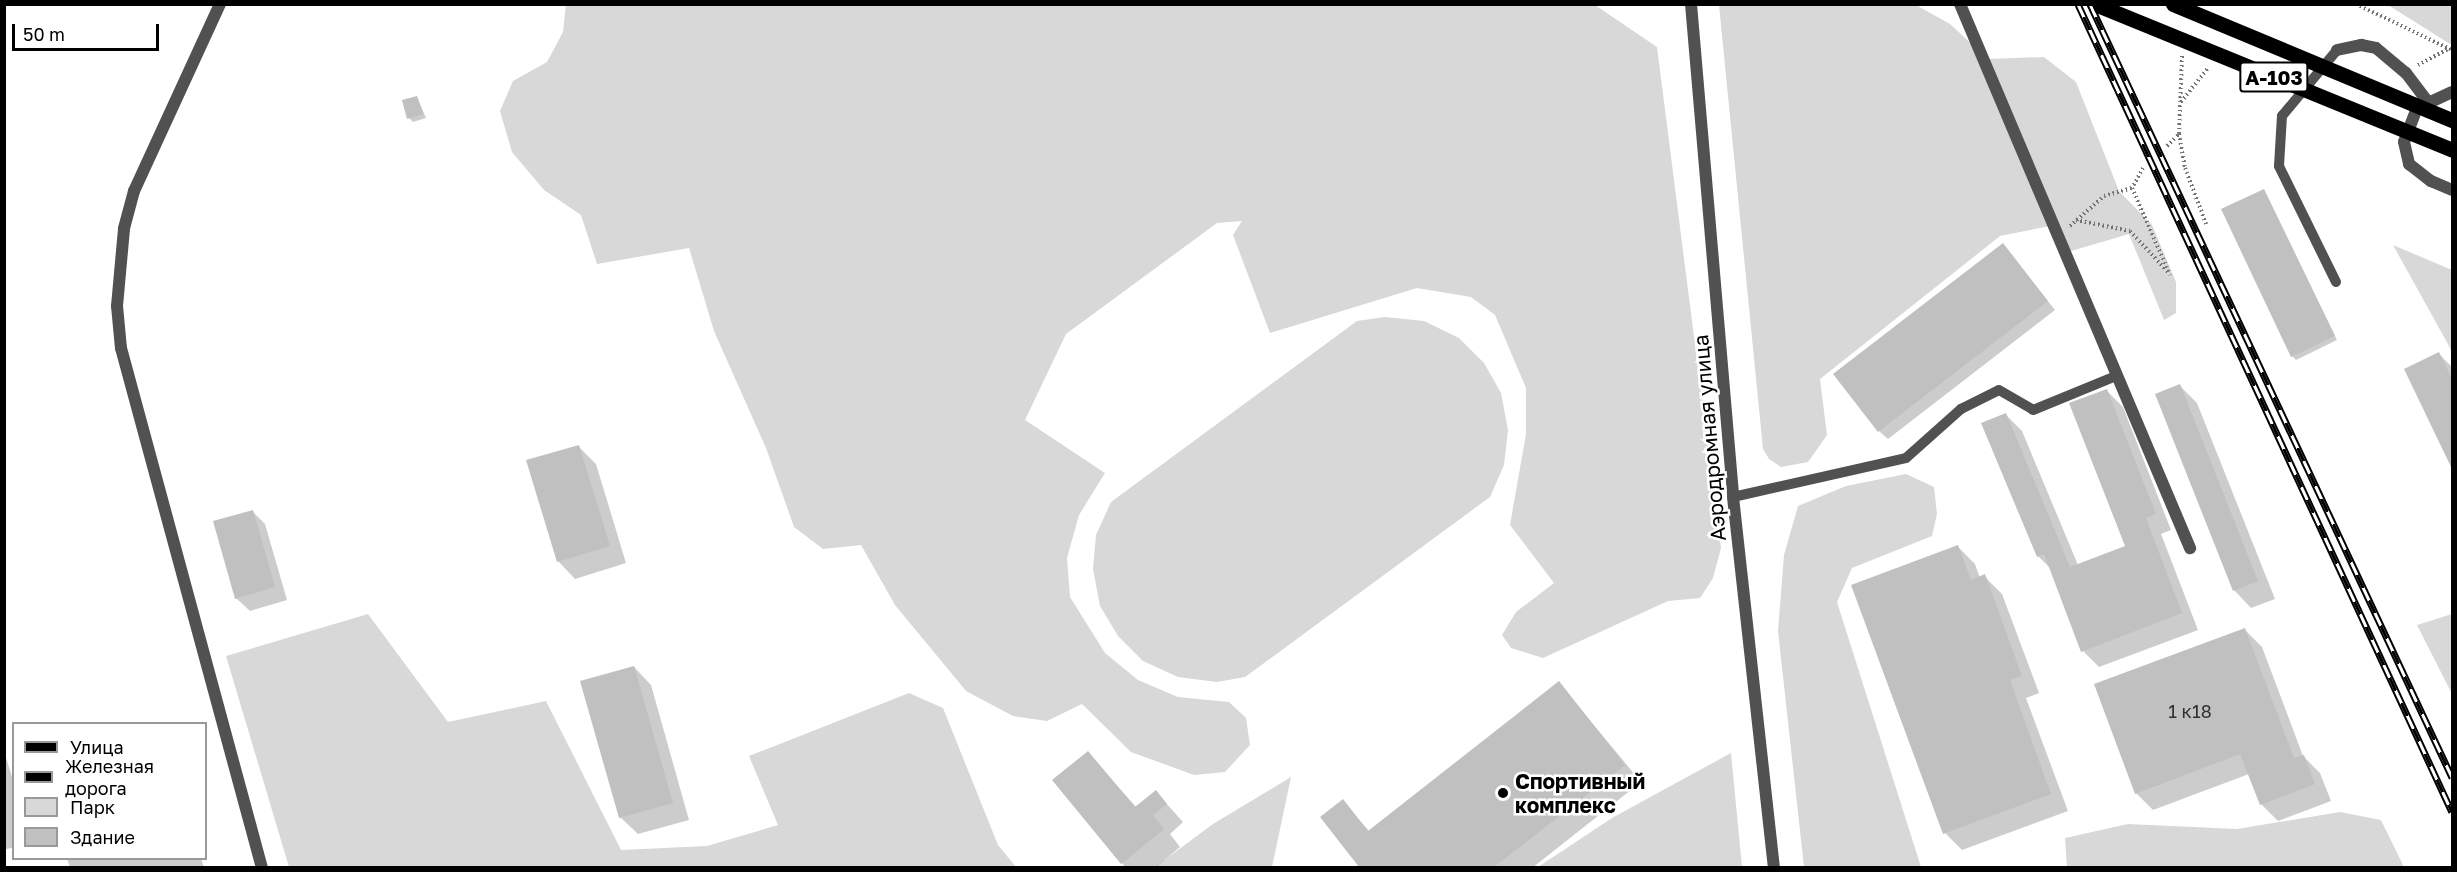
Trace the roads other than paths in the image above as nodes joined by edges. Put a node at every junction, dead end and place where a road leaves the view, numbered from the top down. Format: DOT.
graph roads {
  1 [pos="220,4"];
  2 [pos="1691,4"];
  3 [pos="1960,4"];
  4 [pos="2095,4"];
  5 [pos="2173,4"];
  6 [pos="2337,50"];
  7 [pos="2452,92"];
  8 [pos="2426,100"];
  9 [pos="2452,120"];
  10 [pos="2452,150"];
  11 [pos="2452,189"];
  12 [pos="2336,282"];
  13 [pos="2116,376"];
  14 [pos="1733,497"];
  15 [pos="2190,548"];
  16 [pos="262,867"];
  17 [pos="1773,867"];
  1 -- 16 [label="street"];
  2 -- 14 [label="street, Аэродромная улица"];
  3 -- 13 [label="street"];
  4 -- 10 [label="main road, А-103"];
  5 -- 9 [label="main road, А-103"];
  6 -- 8 [label="street"];
  6 -- 12 [label="lane"];
  7 -- 8 [label="street"];
  8 -- 11 [label="street"];
  13 -- 14 [label="lane"];
  13 -- 15 [label="street"];
  14 -- 17 [label="street, Аэродромная улица"];
}
